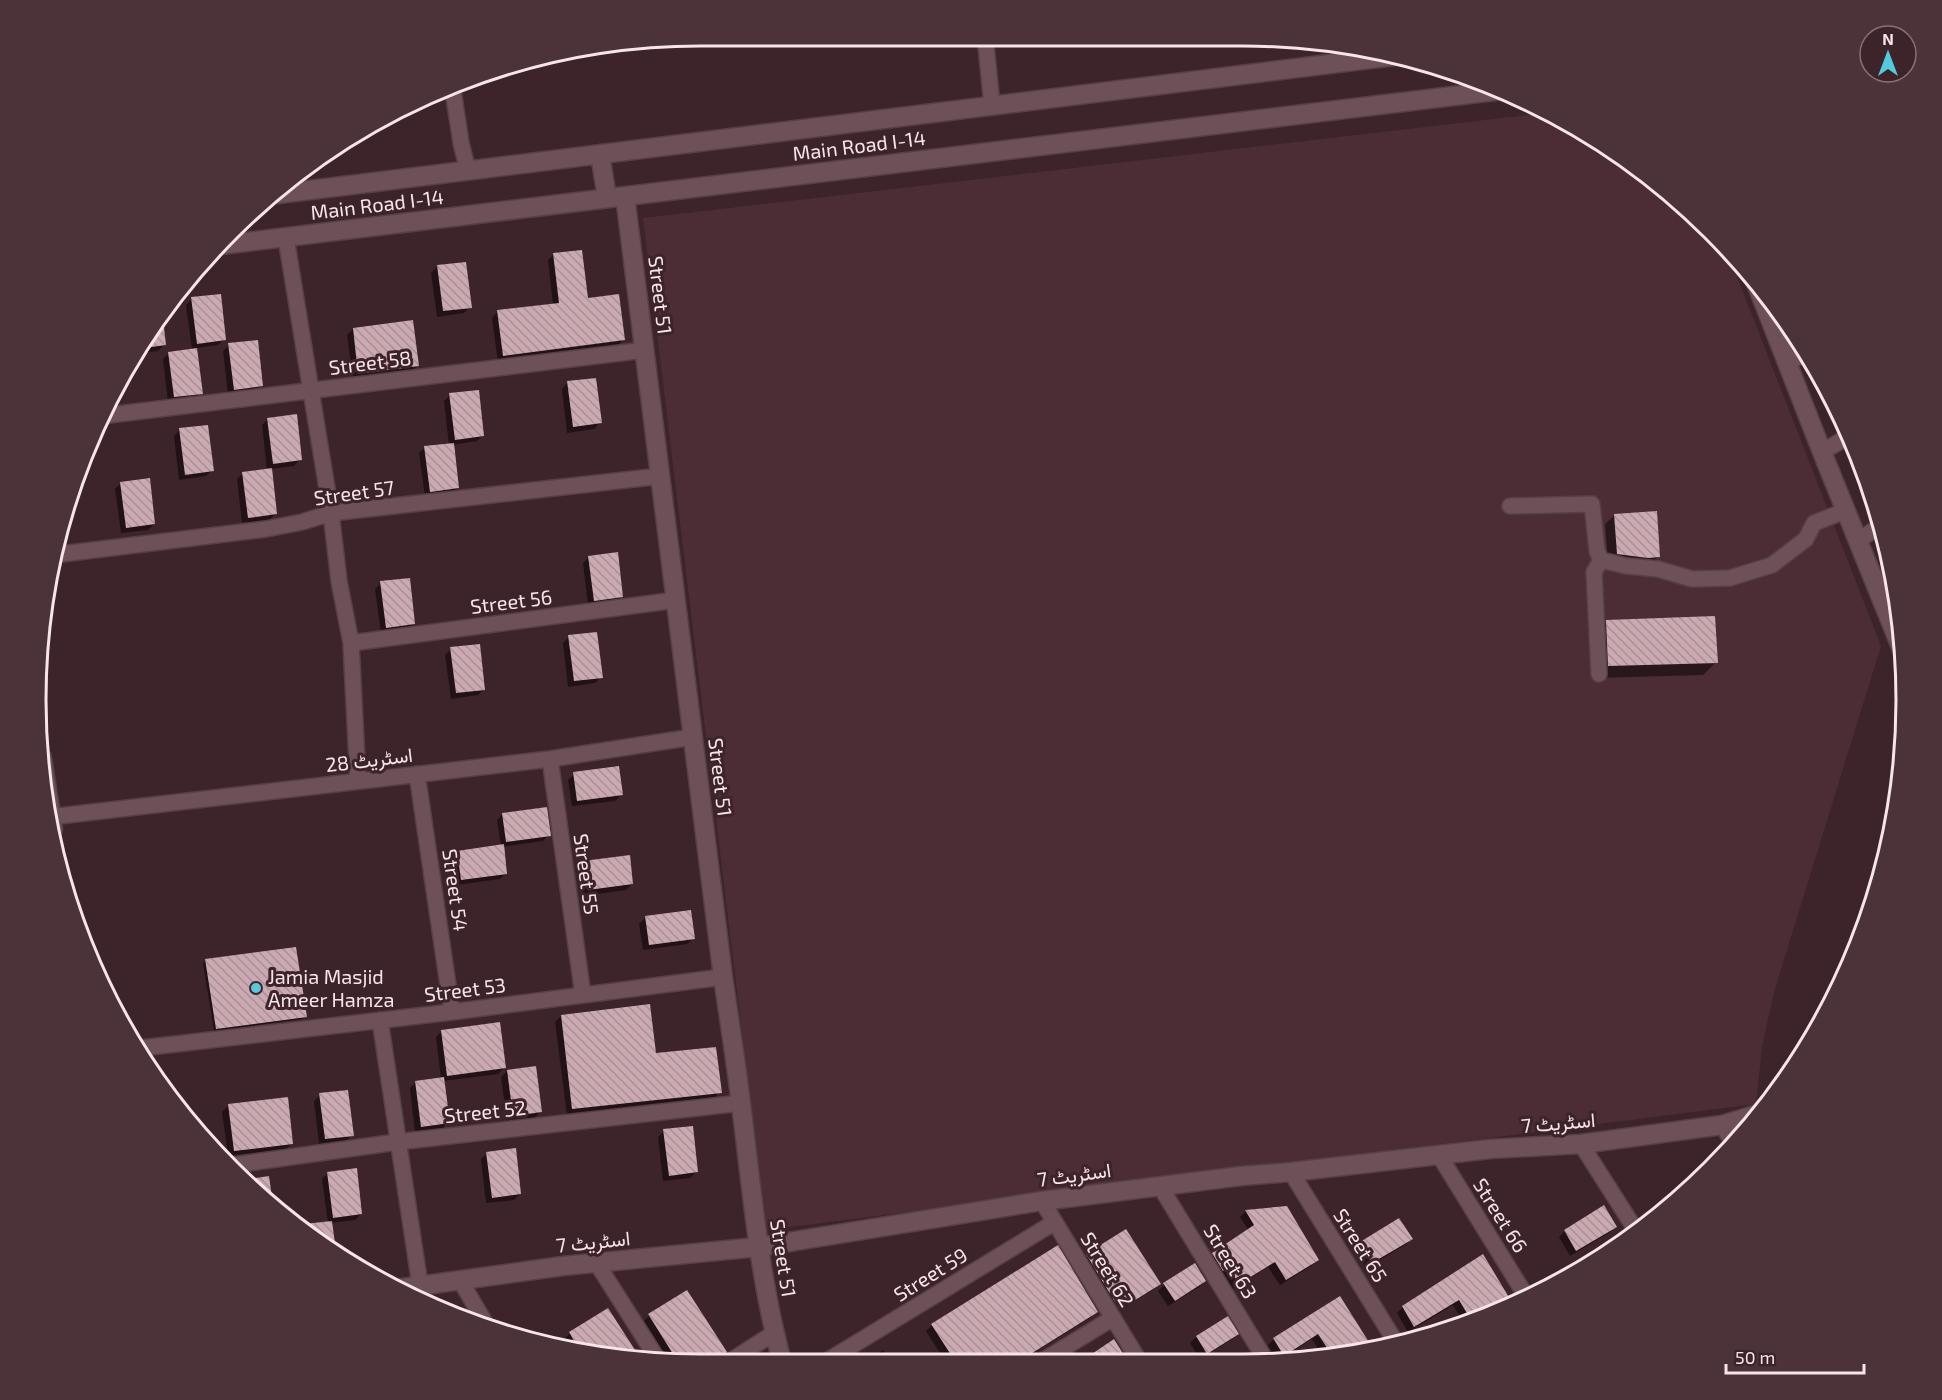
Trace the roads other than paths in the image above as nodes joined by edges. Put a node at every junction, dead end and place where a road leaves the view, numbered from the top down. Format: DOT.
graph roads {
  1 [pos="986,47"];
  2 [pos="1369,59"];
  3 [pos="1483,92"];
  4 [pos="454,95"];
  5 [pos="992,105"];
  6 [pos="600,154"];
  7 [pos="468,171"];
  8 [pos="289,193"];
  9 [pos="616,197"];
  10 [pos="286,238"];
  11 [pos="233,244"];
  12 [pos="1767,312"];
  13 [pos="645,350"];
  14 [pos="1798,357"];
  15 [pos="1787,364"];
  16 [pos="310,391"];
  17 [pos="112,415"];
  18 [pos="1842,440"];
  19 [pos="1822,452"];
  20 [pos="661,476"];
  21 [pos="1510,506"];
  22 [pos="1845,511"];
  23 [pos="331,513"];
  24 [pos="1873,531"];
  25 [pos="1857,541"];
  26 [pos="64,554"];
  27 [pos="1601,560"];
  28 [pos="676,600"];
  29 [pos="1889,610"];
  30 [pos="351,643"];
  31 [pos="1599,674"];
  32 [pos="693,737"];
  33 [pos="550,759"];
  34 [pos="417,774"];
  35 [pos="358,781"];
  36 [pos="58,820"];
  37 [pos="723,977"];
  38 [pos="583,995"];
  39 [pos="452,1012"];
  40 [pos="380,1020"];
  41 [pos="147,1047"];
  42 [pos="741,1103"];
  43 [pos="1743,1119"];
  44 [pos="1722,1125"];
  45 [pos="1729,1136"];
  46 [pos="397,1142"];
  47 [pos="1581,1144"];
  48 [pos="1439,1155"];
  49 [pos="240,1164"];
  50 [pos="1291,1172"];
  51 [pos="1160,1186"];
  52 [pos="1042,1201"];
  53 [pos="1055,1222"];
  54 [pos="1632,1224"];
  55 [pos="758,1247"];
  56 [pos="596,1262"];
  57 [pos="460,1280"];
  58 [pos="420,1285"];
  59 [pos="412,1286"];
  60 [pos="1522,1290"];
  61 [pos="481,1316"];
  62 [pos="1113,1318"];
  63 [pos="774,1333"];
  64 [pos="1392,1336"];
  65 [pos="653,1352"];
  66 [pos="1262,1353"];
  67 [pos="741,1354"];
  68 [pos="780,1354"];
  69 [pos="838,1354"];
  70 [pos="1054,1354"];
  71 [pos="1135,1354"];
  1 -- 5 [label="street"];
  2 -- 5 [label="main road, Main Road I-14"];
  3 -- 9 [label="main road, Main Road I-14"];
  4 -- 7 [label="street"];
  5 -- 6 [label="main road, Main Road I-14"];
  6 -- 7 [label="main road, Main Road I-14"];
  6 -- 9 [label="main road, Street 51"];
  7 -- 8 [label="main road, Main Road I-14"];
  9 -- 10 [label="main road, Main Road I-14"];
  9 -- 13 [label="main road, Street 51"];
  10 -- 11 [label="main road, Main Road I-14"];
  10 -- 16 [label="street"];
  12 -- 15 [label="main road"];
  13 -- 16 [label="street, Street 58"];
  13 -- 20 [label="main road, Street 51"];
  14 -- 15 [label="street"];
  15 -- 19 [label="main road"];
  16 -- 17 [label="street, Street 58"];
  16 -- 23 [label="street"];
  18 -- 19 [label="street"];
  19 -- 22 [label="main road"];
  20 -- 23 [label="street, Street 57"];
  20 -- 28 [label="main road, Street 51"];
  21 -- 27 [label="street"];
  22 -- 25 [label="main road"];
  22 -- 27 [label="street"];
  23 -- 26 [label="street, Street 57"];
  23 -- 30 [label="street"];
  24 -- 25 [label="street"];
  25 -- 29 [label="main road"];
  27 -- 31 [label="street"];
  28 -- 30 [label="street, Street 56"];
  28 -- 32 [label="main road, Street 51"];
  30 -- 35 [label="street"];
  32 -- 33 [label="street, اسٹریٹ 28"];
  32 -- 37 [label="main road, Street 51"];
  33 -- 34 [label="street, اسٹریٹ 28"];
  33 -- 38 [label="street, Street 55"];
  34 -- 35 [label="street, اسٹریٹ 28"];
  34 -- 39 [label="street, Street 54"];
  35 -- 36 [label="street, اسٹریٹ 28"];
  37 -- 38 [label="street, Street 53"];
  37 -- 42 [label="main road, Street 51"];
  38 -- 39 [label="street, Street 53"];
  39 -- 40 [label="street, Street 53"];
  40 -- 41 [label="street, Street 53"];
  40 -- 46 [label="street"];
  42 -- 46 [label="street, Street 52"];
  42 -- 55 [label="main road, Street 51"];
  43 -- 44 [label="main road, اسٹریٹ 7"];
  44 -- 45 [label="street"];
  44 -- 47 [label="main road, اسٹریٹ 7"];
  46 -- 49 [label="street, Street 52"];
  46 -- 58 [label="street"];
  47 -- 48 [label="main road, اسٹریٹ 7"];
  47 -- 54 [label="street"];
  48 -- 50 [label="main road, اسٹریٹ 7"];
  48 -- 60 [label="street, Street 66"];
  50 -- 51 [label="main road, اسٹریٹ 7"];
  50 -- 64 [label="street, Street 65"];
  51 -- 52 [label="main road, اسٹریٹ 7"];
  51 -- 66 [label="street, Street 63"];
  52 -- 53 [label="street, Street 62"];
  52 -- 55 [label="main road, اسٹریٹ 7"];
  53 -- 62 [label="street, Street 62"];
  53 -- 69 [label="street, Street 59"];
  55 -- 56 [label="main road, اسٹریٹ 7"];
  55 -- 63 [label="main road, Street 51"];
  56 -- 57 [label="main road, اسٹریٹ 7"];
  56 -- 65 [label="street"];
  57 -- 58 [label="main road, اسٹریٹ 7"];
  57 -- 61 [label="street"];
  58 -- 59 [label="main road, اسٹریٹ 7"];
  62 -- 70 [label="street"];
  62 -- 71 [label="street, Street 62"];
  63 -- 67 [label="street"];
  63 -- 68 [label="main road, Street 51"];
}
